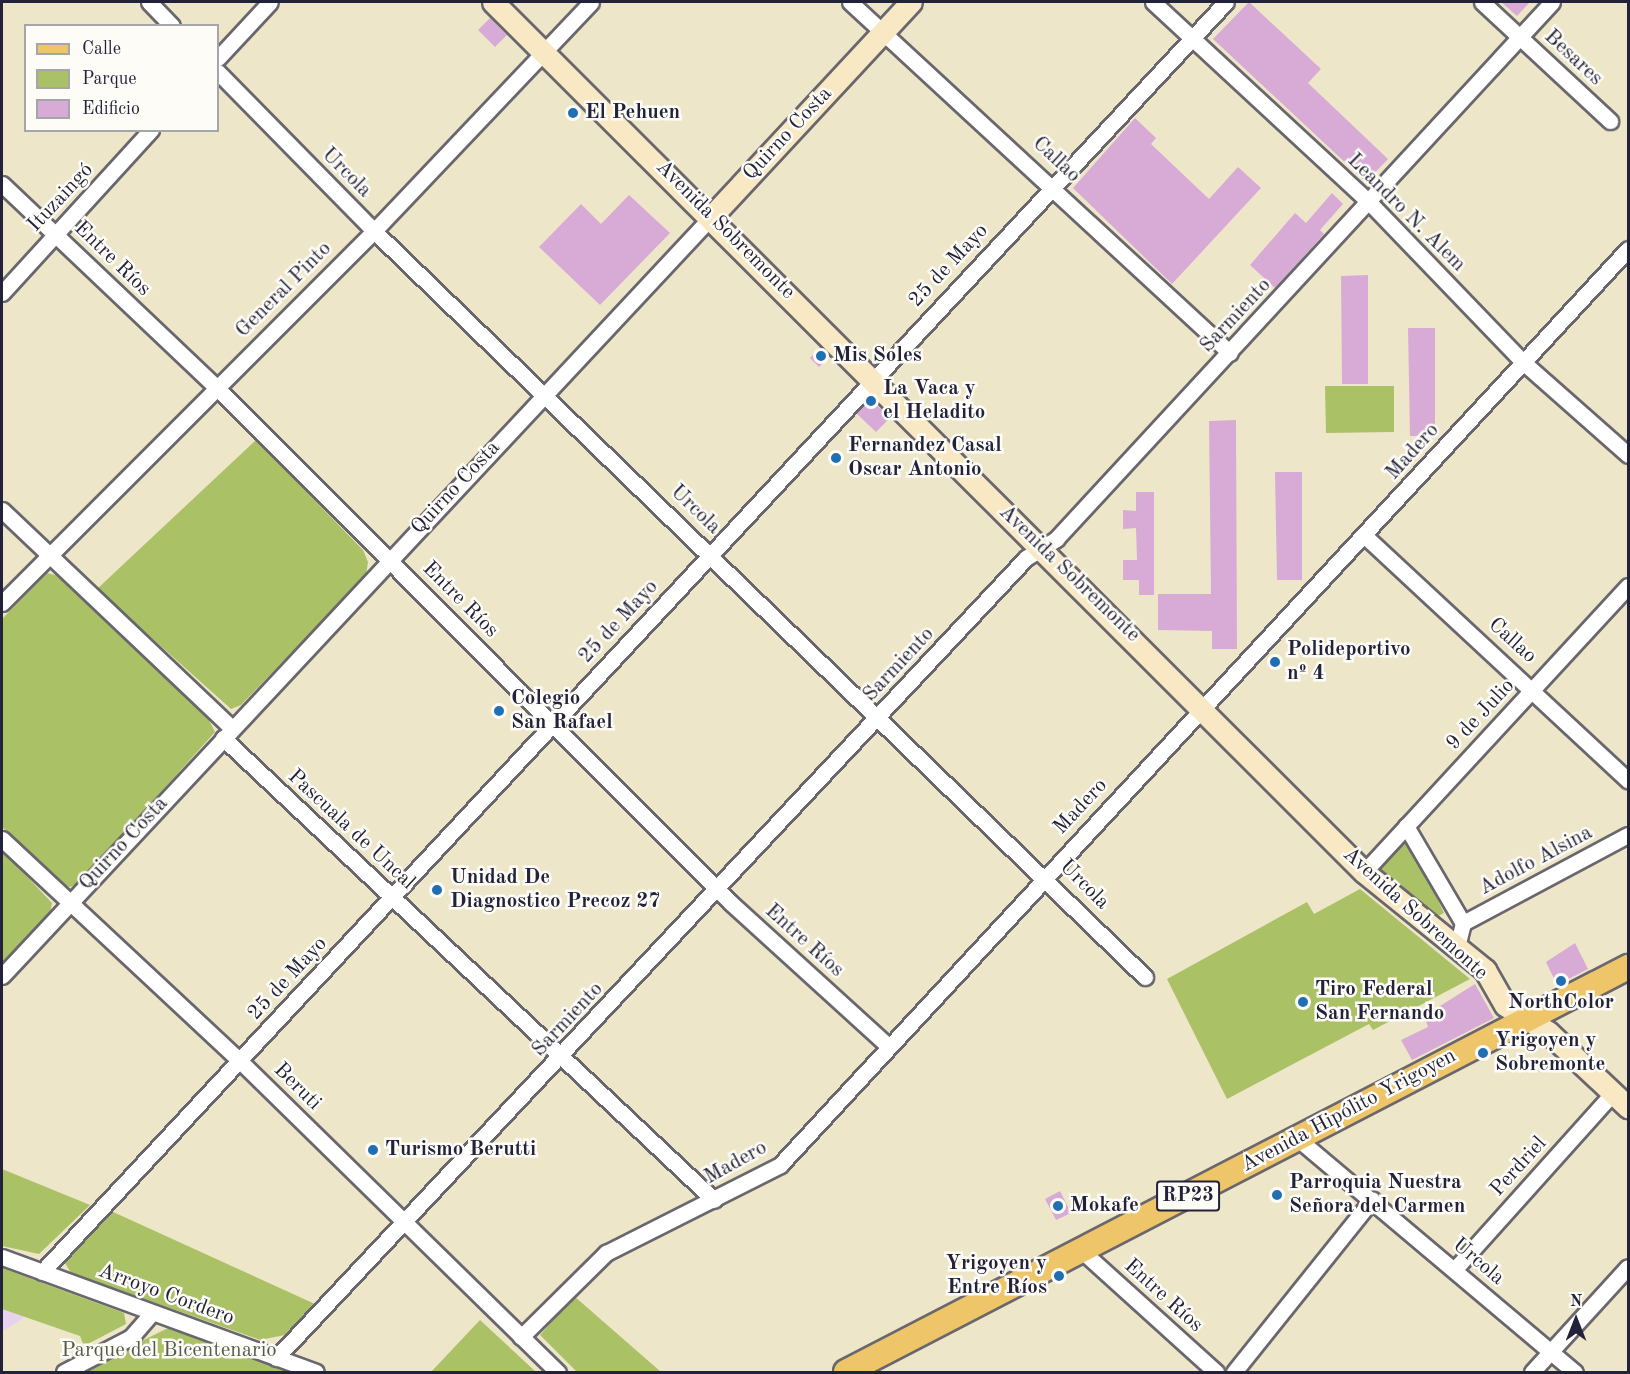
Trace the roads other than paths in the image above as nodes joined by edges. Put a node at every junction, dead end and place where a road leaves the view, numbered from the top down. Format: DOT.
graph roads {
  1 [pos="149,2"];
  2 [pos="270,2"];
  3 [pos="493,2"];
  4 [pos="591,2"];
  5 [pos="850,2"];
  6 [pos="911,2"];
  7 [pos="1153,2"];
  8 [pos="1226,2"];
  9 [pos="1482,2"];
  10 [pos="1552,2"];
  11 [pos="170,24"];
  12 [pos="883,31"];
  13 [pos="1520,37"];
  14 [pos="1192,38"];
  15 [pos="544,51"];
  16 [pos="219,57"];
  17 [pos="219,73"];
  18 [pos="1610,121"];
  19 [pos="149,132"];
  20 [pos="2,184"];
  21 [pos="1053,186"];
  22 [pos="1369,202"];
  23 [pos="712,216"];
  24 [pos="374,231"];
  25 [pos="55,235"];
  26 [pos="1629,249"];
  27 [pos="2,293"];
  28 [pos="1230,353"];
  29 [pos="1524,362"];
  30 [pos="872,378"];
  31 [pos="216,387"];
  32 [pos="544,394"];
  33 [pos="1629,455"];
  34 [pos="2,510"];
  35 [pos="1365,536"];
  36 [pos="1041,548"];
  37 [pos="711,554"];
  38 [pos="48,555"];
  39 [pos="389,558"];
  40 [pos="1629,586"];
  41 [pos="2,603"];
  42 [pos="1534,690"];
  43 [pos="1204,707"];
  44 [pos="879,716"];
  45 [pos="553,724"];
  46 [pos="227,733"];
  47 [pos="1629,780"];
  48 [pos="1406,826"];
  49 [pos="1629,836"];
  50 [pos="2,839"];
  51 [pos="1364,872"];
  52 [pos="1045,876"];
  53 [pos="719,888"];
  54 [pos="392,898"];
  55 [pos="68,904"];
  56 [pos="1463,923"];
  57 [pos="1457,947"];
  58 [pos="1629,966"];
  59 [pos="2,976"];
  60 [pos="1145,977"];
  61 [pos="1528,1018"];
  62 [pos="888,1046"];
  63 [pos="562,1058"];
  64 [pos="240,1061"];
  65 [pos="1621,1100"];
  66 [pos="1298,1139"];
  67 [pos="714,1200"];
  68 [pos="1372,1200"];
  69 [pos="404,1222"];
  70 [pos="1082,1251"];
  71 [pos="2,1257"];
  72 [pos="1629,1267"];
  73 [pos="1455,1269"];
  74 [pos="42,1272"];
  75 [pos="152,1313"];
  76 [pos="521,1337"];
  77 [pos="1551,1351"];
  78 [pos="276,1358"];
  79 [pos="874,1366"];
  80 [pos="64,1372"];
  81 [pos="316,1372"];
  82 [pos="558,1372"];
  83 [pos="846,1372"];
  84 [pos="1216,1372"];
  85 [pos="1234,1372"];
  86 [pos="1532,1372"];
  87 [pos="1575,1372"];
  1 -- 11 [label="street"];
  2 -- 16 [label="street"];
  3 -- 15 [label="main road, Avenida Sobremonte"];
  4 -- 15 [label="street, General Pinto"];
  5 -- 12 [label="street, Callao"];
  6 -- 12 [label="main road, Quirno Costa"];
  7 -- 14 [label="street, Leandro N. Alem"];
  8 -- 14 [label="street, 25 de Mayo"];
  9 -- 13 [label="street, Besares"];
  10 -- 13 [label="street, Sarmiento"];
  12 -- 21 [label="street, Callao"];
  12 -- 23 [label="main road, Quirno Costa"];
  13 -- 18 [label="street, Besares"];
  13 -- 22 [label="street, Sarmiento"];
  14 -- 21 [label="street, 25 de Mayo"];
  14 -- 22 [label="street, Leandro N. Alem"];
  15 -- 23 [label="main road, Avenida Sobremonte"];
  15 -- 24 [label="street, General Pinto"];
  17 -- 24 [label="street, Urcola"];
  19 -- 25 [label="street, Ituzaingó"];
  20 -- 25 [label="street, Entre Ríos"];
  21 -- 28 [label="street, Callao"];
  21 -- 30 [label="street, 25 de Mayo"];
  22 -- 28 [label="street, Sarmiento"];
  22 -- 29 [label="street, Leandro N. Alem"];
  23 -- 30 [label="main road, Avenida Sobremonte"];
  23 -- 32 [label="street, Quirno Costa"];
  24 -- 31 [label="street, General Pinto"];
  24 -- 32 [label="street, Urcola"];
  25 -- 27 [label="street, Ituzaingó"];
  25 -- 31 [label="street, Entre Ríos"];
  26 -- 29 [label="street, Madero"];
  28 -- 36 [label="street, Sarmiento"];
  29 -- 33 [label="street, Leandro N. Alem"];
  29 -- 35 [label="street, Madero"];
  30 -- 36 [label="main road, Avenida Sobremonte"];
  30 -- 37 [label="street, 25 de Mayo"];
  31 -- 38 [label="street, General Pinto"];
  31 -- 39 [label="street, Entre Ríos"];
  32 -- 37 [label="street, Urcola"];
  32 -- 39 [label="street, Quirno Costa"];
  34 -- 38 [label="street, Pascuala de Uncal"];
  35 -- 42 [label="street, Callao"];
  35 -- 43 [label="street, Madero"];
  36 -- 43 [label="main road, Avenida Sobremonte"];
  36 -- 44 [label="street, Sarmiento"];
  37 -- 44 [label="street, Urcola"];
  37 -- 45 [label="street, 25 de Mayo"];
  38 -- 41 [label="street, General Pinto"];
  38 -- 46 [label="street, Pascuala de Uncal"];
  39 -- 45 [label="street, Entre Ríos"];
  39 -- 46 [label="street, Quirno Costa"];
  40 -- 42 [label="street, 9 de Julio"];
  42 -- 47 [label="street, Callao"];
  42 -- 48 [label="street, 9 de Julio"];
  43 -- 51 [label="main road, Avenida Sobremonte"];
  43 -- 52 [label="street, Madero"];
  44 -- 52 [label="street, Urcola"];
  44 -- 53 [label="street, Sarmiento"];
  45 -- 53 [label="street, Entre Ríos"];
  45 -- 54 [label="street, 25 de Mayo"];
  46 -- 54 [label="street, Pascuala de Uncal"];
  46 -- 55 [label="street, Quirno Costa"];
  48 -- 51 [label="street, 9 de Julio"];
  48 -- 56 [label="street"];
  49 -- 56 [label="street, Adolfo Alsina"];
  50 -- 55 [label="street, Beruti"];
  51 -- 57 [label="main road, Avenida Sobremonte"];
  52 -- 60 [label="street, Urcola"];
  52 -- 62 [label="street, Madero"];
  53 -- 62 [label="street, Entre Ríos"];
  53 -- 63 [label="street, Sarmiento"];
  54 -- 63 [label="street, Pascuala de Uncal"];
  54 -- 64 [label="street, 25 de Mayo"];
  55 -- 59 [label="street, Quirno Costa"];
  55 -- 64 [label="street, Beruti"];
  56 -- 57 [label="street"];
  57 -- 61 [label="main road, Avenida Sobremonte"];
  58 -- 61 [label="main road, Avenida Hipólito Yrigoyen / RP23"];
  61 -- 65 [label="main road, Avenida Sobremonte"];
  61 -- 66 [label="main road, Avenida Hipólito Yrigoyen / RP23"];
  62 -- 67 [label="street, Madero"];
  63 -- 67 [label="street, Pascuala de Uncal"];
  63 -- 69 [label="street, Sarmiento"];
  64 -- 69 [label="street, Beruti"];
  64 -- 74 [label="street, 25 de Mayo"];
  65 -- 73 [label="street, Perdriel"];
  66 -- 68 [label="street, Urcola"];
  66 -- 70 [label="main road, Avenida Hipólito Yrigoyen / RP23"];
  67 -- 76 [label="street, Madero"];
  68 -- 73 [label="street, Urcola"];
  68 -- 85 [label="street"];
  69 -- 76 [label="street, Beruti"];
  69 -- 78 [label="street, Sarmiento"];
  70 -- 79 [label="main road, Avenida Hipólito Yrigoyen / RP23"];
  70 -- 84 [label="street, Entre Ríos"];
  71 -- 74 [label="street, Arroyo Cordero"];
  72 -- 77 [label="street"];
  73 -- 77 [label="street, Urcola"];
  74 -- 75 [label="street, Arroyo Cordero"];
  75 -- 78 [label="street, Arroyo Cordero"];
  75 -- 80 [label="street"];
  76 -- 82 [label="street, Beruti"];
  77 -- 86 [label="street"];
  77 -- 87 [label="street, Urcola"];
  78 -- 81 [label="street, Arroyo Cordero"];
  79 -- 83 [label="main road, Avenida Hipólito Yrigoyen / RP23"];
}
